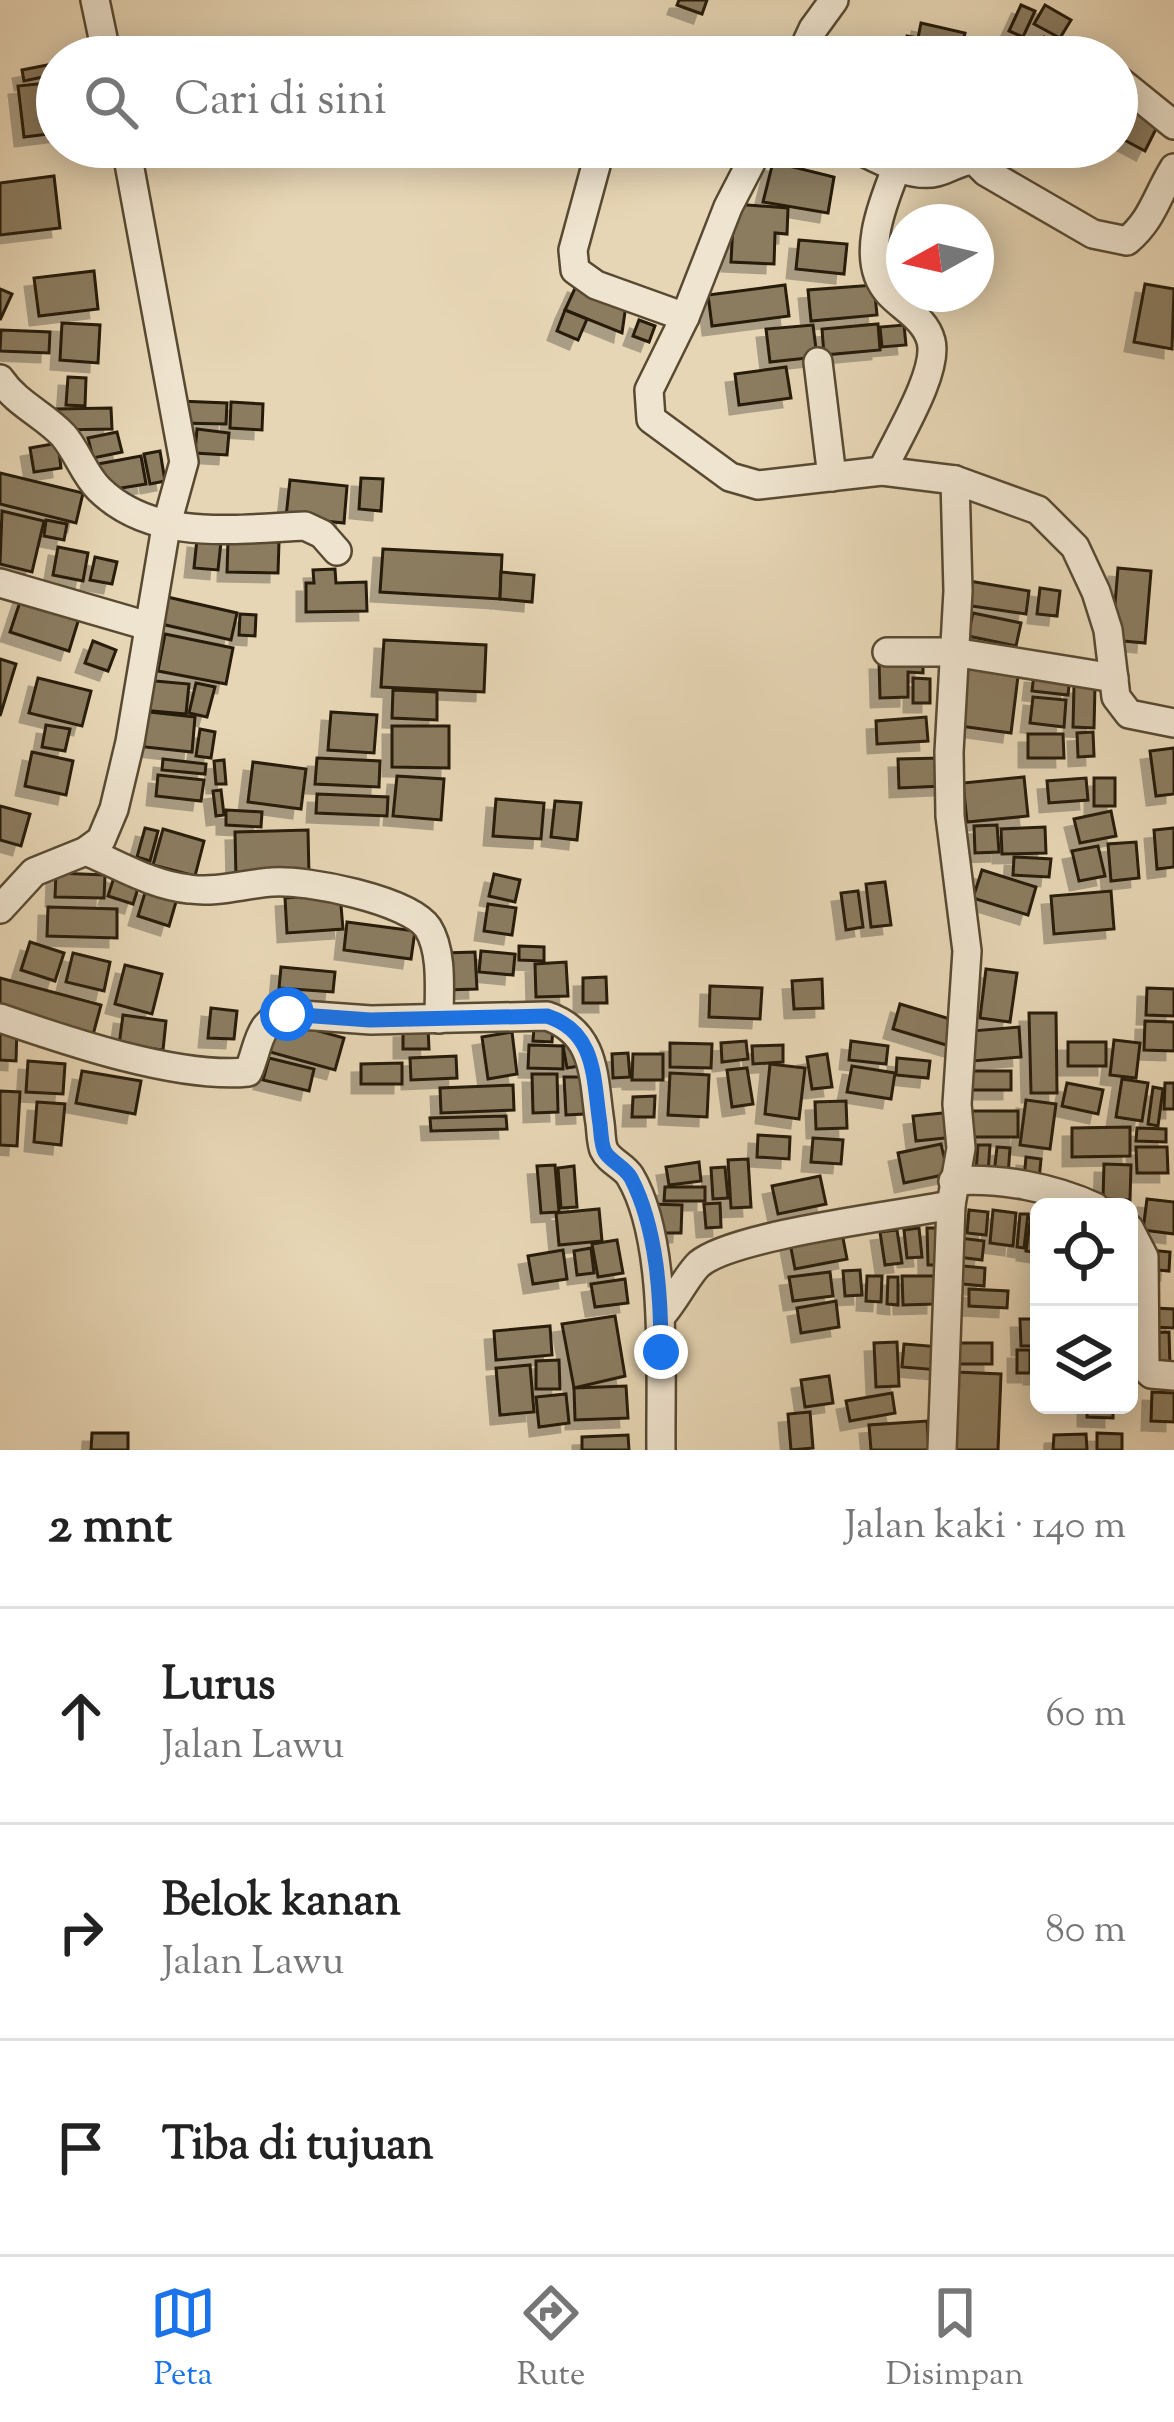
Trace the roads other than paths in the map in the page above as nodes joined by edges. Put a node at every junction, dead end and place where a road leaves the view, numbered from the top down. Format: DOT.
graph roads {
  1 [pos="95,0"];
  2 [pos="834,0"];
  3 [pos="103,36"];
  4 [pos="809,36"];
  5 [pos="1138,97"];
  6 [pos="1174,125"];
  7 [pos="130,168"];
  8 [pos="595,168"];
  9 [pos="748,168"];
  10 [pos="897,168"];
  11 [pos="902,168"];
  12 [pos="944,168"];
  13 [pos="982,168"];
  14 [pos="1174,168"];
  15 [pos="686,317"];
  16 [pos="818,362"];
  17 [pos="0,380"];
  18 [pos="882,471"];
  19 [pos="832,477"];
  20 [pos="955,480"];
  21 [pos="166,527"];
  22 [pos="337,551"];
  23 [pos="0,583"];
  24 [pos="148,626"];
  25 [pos="887,652"];
  26 [pos="953,652"];
  27 [pos="1114,678"];
  28 [pos="1174,723"];
  29 [pos="86,851"];
  30 [pos="0,909"];
  31 [pos="0,1018"];
  32 [pos="439,1018"];
  33 [pos="952,1193"];
  34 [pos="1077,1198"];
  35 [pos="1138,1246"];
  36 [pos="661,1316"];
  37 [pos="1174,1376"];
  38 [pos="661,1450"];
  39 [pos="942,1450"];
  1 -- 3 [label="street"];
  2 -- 4 [label="street"];
  5 -- 6 [label="street"];
  7 -- 21 [label="street"];
  8 -- 15 [label="street"];
  9 -- 15 [label="street"];
  10 -- 18 [label="street"];
  11 -- 12 [label="street"];
  13 -- 14 [label="street"];
  15 -- 19 [label="street"];
  16 -- 19 [label="street"];
  17 -- 21 [label="street"];
  18 -- 19 [label="street"];
  18 -- 20 [label="street"];
  20 -- 26 [label="street"];
  20 -- 27 [label="street"];
  21 -- 22 [label="street"];
  21 -- 24 [label="street"];
  23 -- 24 [label="street"];
  24 -- 29 [label="street"];
  25 -- 26 [label="street"];
  26 -- 27 [label="street"];
  26 -- 33 [label="street"];
  27 -- 28 [label="street"];
  29 -- 30 [label="street"];
  29 -- 32 [label="street"];
  31 -- 32 [label="street"];
  32 -- 36 [label="street"];
  33 -- 34 [label="street"];
  33 -- 36 [label="street"];
  33 -- 39 [label="street"];
  35 -- 37 [label="street"];
  36 -- 38 [label="street"];
}
